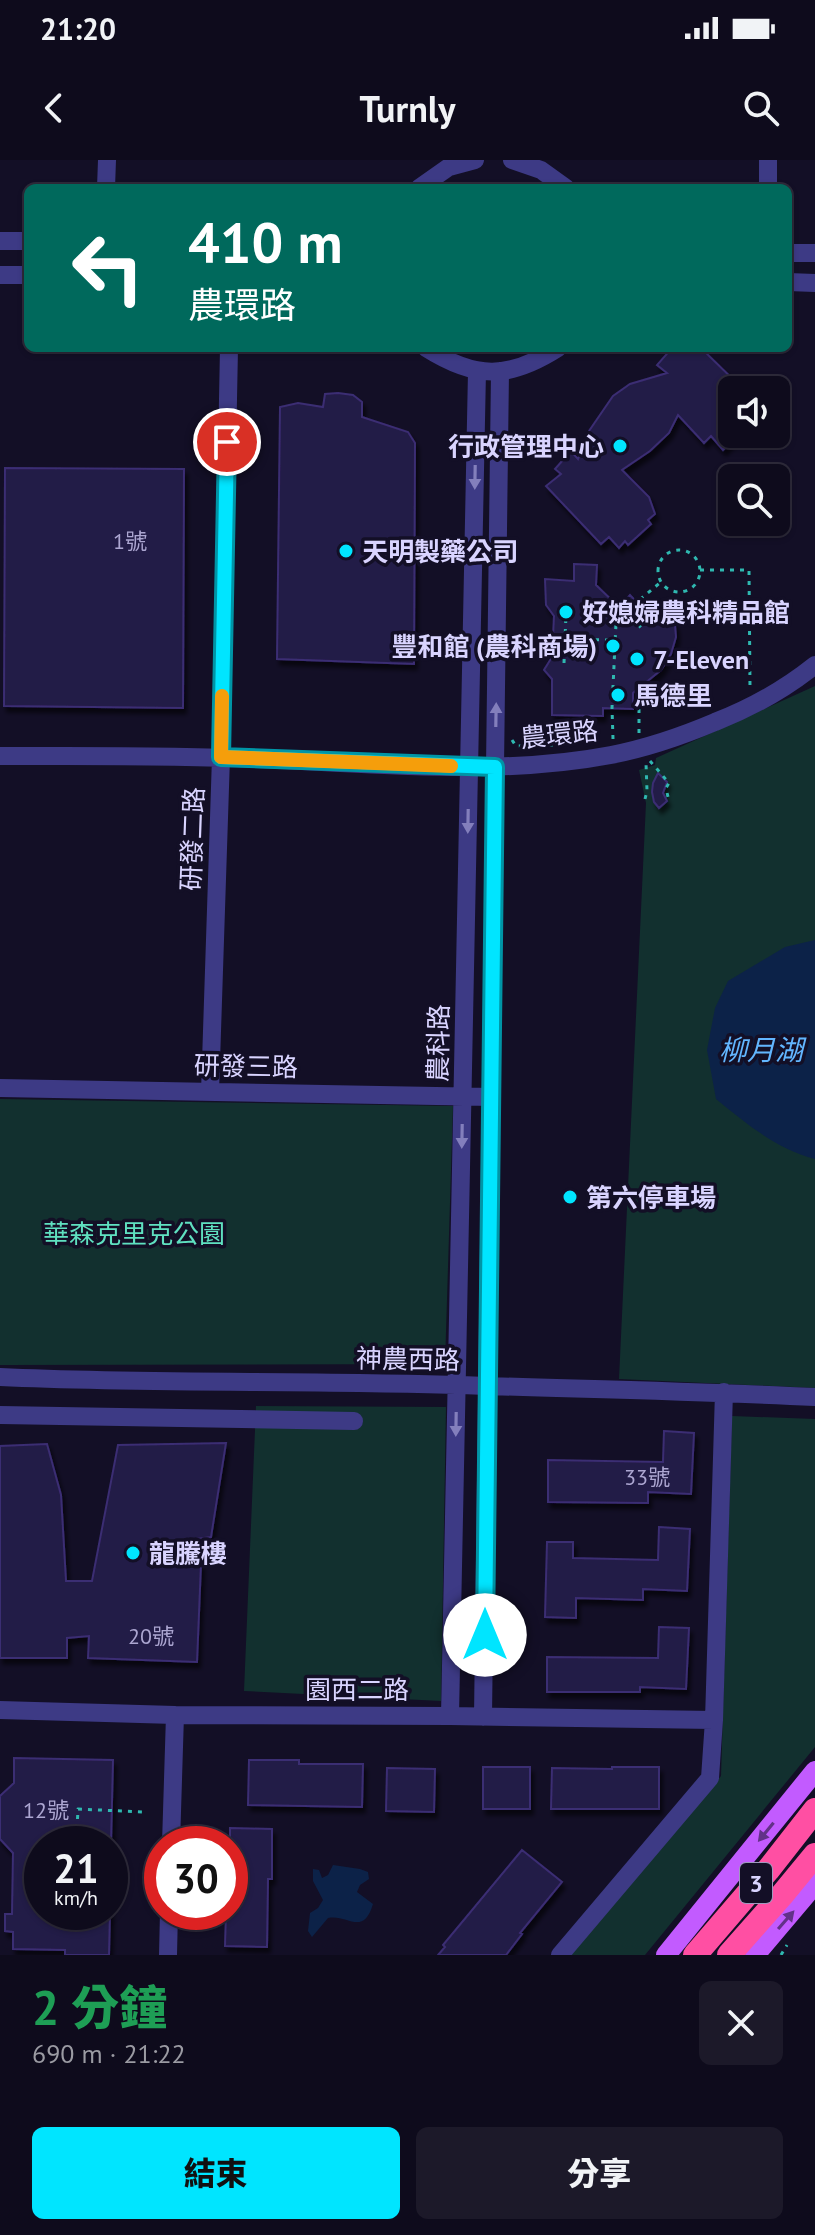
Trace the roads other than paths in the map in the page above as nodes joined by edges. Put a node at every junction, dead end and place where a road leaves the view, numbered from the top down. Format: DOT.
graph roads {
  1 [pos="107,160"];
  2 [pos="475,160"];
  3 [pos="512,160"];
  4 [pos="768,160"];
  5 [pos="106,184"];
  6 [pos="425,184"];
  7 [pos="560,184"];
  8 [pos="768,184"];
  9 [pos="0,241"];
  10 [pos="24,241"];
  11 [pos="792,253"];
  12 [pos="815,253"];
  13 [pos="0,275"];
  14 [pos="24,275"];
  15 [pos="792,282"];
  16 [pos="815,283"];
  17 [pos="229,352"];
  18 [pos="432,352"];
  19 [pos="552,352"];
  20 [pos="477,371"];
  21 [pos="500,371"];
  22 [pos="815,665"];
  23 [pos="0,756"];
  24 [pos="221,757"];
  25 [pos="469,767"];
  26 [pos="495,767"];
  27 [pos="0,1088"];
  28 [pos="210,1092"];
  29 [pos="463,1096"];
  30 [pos="492,1097"];
  31 [pos="0,1377"];
  32 [pos="457,1385"];
  33 [pos="488,1387"];
  34 [pos="724,1392"];
  35 [pos="815,1397"];
  36 [pos="0,1415"];
  37 [pos="354,1421"];
  38 [pos="0,1710"];
  39 [pos="175,1715"];
  40 [pos="450,1716"];
  41 [pos="483,1717"];
  42 [pos="714,1720"];
  43 [pos="815,1771"];
  44 [pos="815,1810"];
  45 [pos="172,1826"];
  46 [pos="815,1855"];
  47 [pos="815,1884"];
  48 [pos="169,1930"];
  49 [pos="168,1955"];
  50 [pos="560,1955"];
  51 [pos="666,1955"];
  52 [pos="695,1955"];
  53 [pos="729,1955"];
  54 [pos="755,1955"];
  1 -- 5 [label="street"];
  2 -- 6 [label="street"];
  3 -- 7 [label="street"];
  4 -- 8 [label="street"];
  9 -- 10 [label="street"];
  11 -- 12 [label="street"];
  13 -- 14 [label="street"];
  15 -- 16 [label="street"];
  17 -- 24 [label="street, 研發二路"];
  18 -- 20 [label="street"];
  19 -- 21 [label="street"];
  20 -- 21 [label="street"];
  20 -- 25 [label="street, 農科路, one-way"];
  26 -- 21 [label="street, 農科路, one-way"];
  22 -- 26 [label="street, 農環路"];
  23 -- 24 [label="street, 農環路"];
  24 -- 25 [label="street, 農環路"];
  24 -- 28 [label="street, 研發二路"];
  25 -- 26 [label="street, 農環路"];
  25 -- 29 [label="street, 農科路, one-way"];
  26 -- 30 [label="street, 農科路"];
  27 -- 28 [label="street, 研發三路"];
  28 -- 29 [label="street, 研發三路"];
  29 -- 30 [label="street, 研發三路"];
  29 -- 32 [label="street, 農科路, one-way"];
  30 -- 33 [label="street, 農科路"];
  31 -- 32 [label="street, 神農西路"];
  32 -- 33 [label="street, 神農西路"];
  32 -- 40 [label="street, 農科路, one-way"];
  33 -- 34 [label="street, 神農西路"];
  33 -- 41 [label="street, 農科路"];
  34 -- 35 [label="street, 神農西路"];
  34 -- 42 [label="street"];
  36 -- 37 [label="street"];
  38 -- 39 [label="street, 園西二路"];
  39 -- 40 [label="street, 園西二路"];
  39 -- 45 [label="street"];
  40 -- 41 [label="street, 園西二路"];
  41 -- 42 [label="street, 園西二路"];
  42 -- 50 [label="street"];
  43 -- 51 [label="main road, one-way"];
  44 -- 52 [label="highway, 3"];
  46 -- 53 [label="highway, 3"];
  54 -- 47 [label="main road, one-way"];
  48 -- 49 [label="street"];
}
